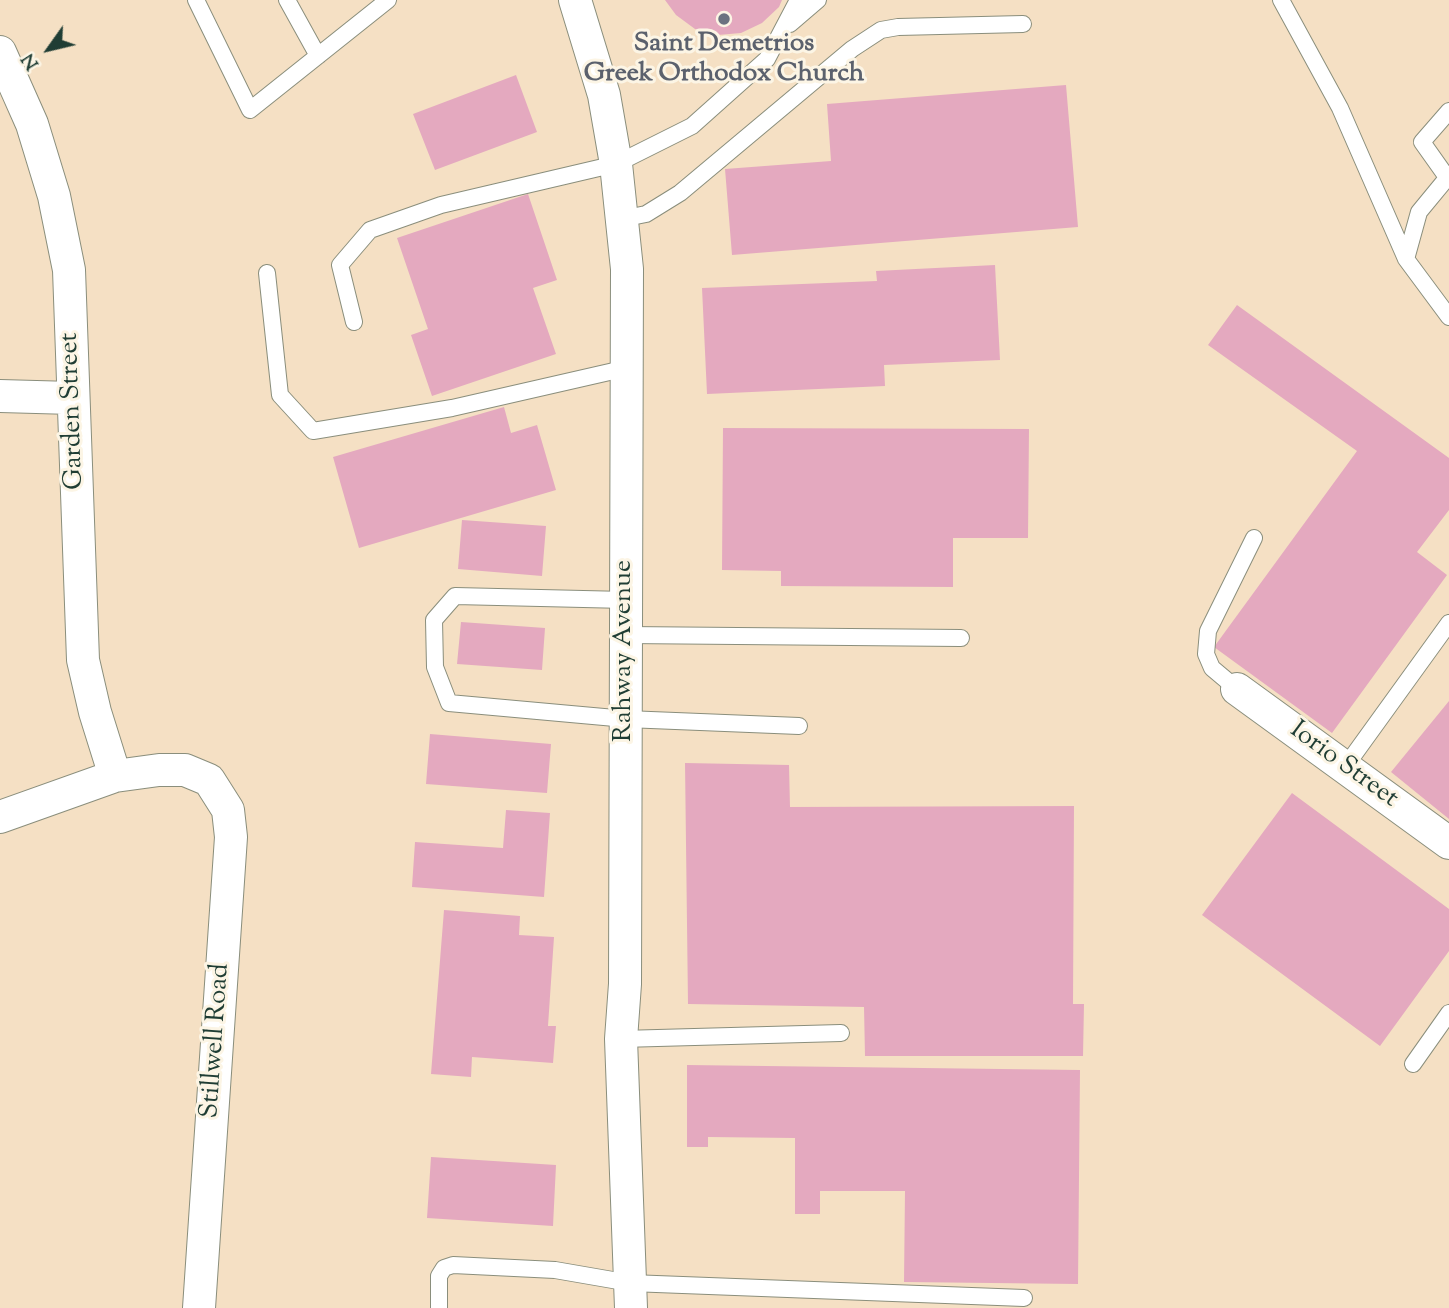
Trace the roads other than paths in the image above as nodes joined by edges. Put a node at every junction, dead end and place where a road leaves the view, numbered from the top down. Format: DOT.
graph roads {
  1 [pos="196,0"];
  2 [pos="287,0"];
  3 [pos="575,0"];
  4 [pos="798,0"];
  5 [pos="818,0"];
  6 [pos="1281,0"];
  7 [pos="382,2"];
  8 [pos="1023,24"];
  9 [pos="783,30"];
  10 [pos="0,52"];
  11 [pos="318,56"];
  12 [pos="1449,111"];
  13 [pos="616,164"];
  14 [pos="1448,179"];
  15 [pos="621,219"];
  16 [pos="1406,259"];
  17 [pos="267,273"];
  18 [pos="1449,317"];
  19 [pos="355,322"];
  20 [pos="627,368"];
  21 [pos="0,396"];
  22 [pos="72,398"];
  23 [pos="1254,538"];
  24 [pos="626,600"];
  25 [pos="1449,623"];
  26 [pos="626,635"];
  27 [pos="961,638"];
  28 [pos="1237,689"];
  29 [pos="626,719"];
  30 [pos="799,726"];
  31 [pos="1345,767"];
  32 [pos="115,776"];
  33 [pos="0,817"];
  34 [pos="1449,843"];
  35 [pos="1449,1013"];
  36 [pos="841,1033"];
  37 [pos="621,1039"];
  38 [pos="1413,1064"];
  39 [pos="630,1296"];
  40 [pos="1024,1298"];
  41 [pos="199,1308"];
  42 [pos="439,1308"];
  1 -- 11 [label="lane"];
  2 -- 11 [label="lane"];
  3 -- 13 [label="street, Rahway Avenue"];
  4 -- 9 [label="lane"];
  5 -- 9 [label="lane"];
  6 -- 16 [label="lane"];
  7 -- 11 [label="lane"];
  8 -- 15 [label="lane"];
  9 -- 13 [label="lane"];
  10 -- 22 [label="street, Garden Street"];
  12 -- 14 [label="lane"];
  13 -- 15 [label="street, Rahway Avenue"];
  13 -- 19 [label="lane"];
  14 -- 16 [label="lane"];
  15 -- 20 [label="street, Rahway Avenue"];
  16 -- 18 [label="lane"];
  17 -- 20 [label="lane"];
  20 -- 24 [label="street, Rahway Avenue"];
  21 -- 22 [label="street"];
  22 -- 32 [label="street, Garden Street"];
  23 -- 28 [label="lane"];
  24 -- 26 [label="street, Rahway Avenue"];
  24 -- 29 [label="lane"];
  25 -- 31 [label="lane"];
  26 -- 27 [label="lane"];
  26 -- 29 [label="street, Rahway Avenue"];
  28 -- 31 [label="street, Iorio Street"];
  29 -- 30 [label="lane"];
  29 -- 37 [label="street, Rahway Avenue"];
  31 -- 34 [label="street, Iorio Street"];
  32 -- 33 [label="street"];
  32 -- 41 [label="street, Stillwell Road"];
  35 -- 38 [label="lane"];
  36 -- 37 [label="lane"];
  37 -- 39 [label="street, Rahway Avenue"];
  39 -- 40 [label="lane"];
  39 -- 42 [label="lane"];
}
